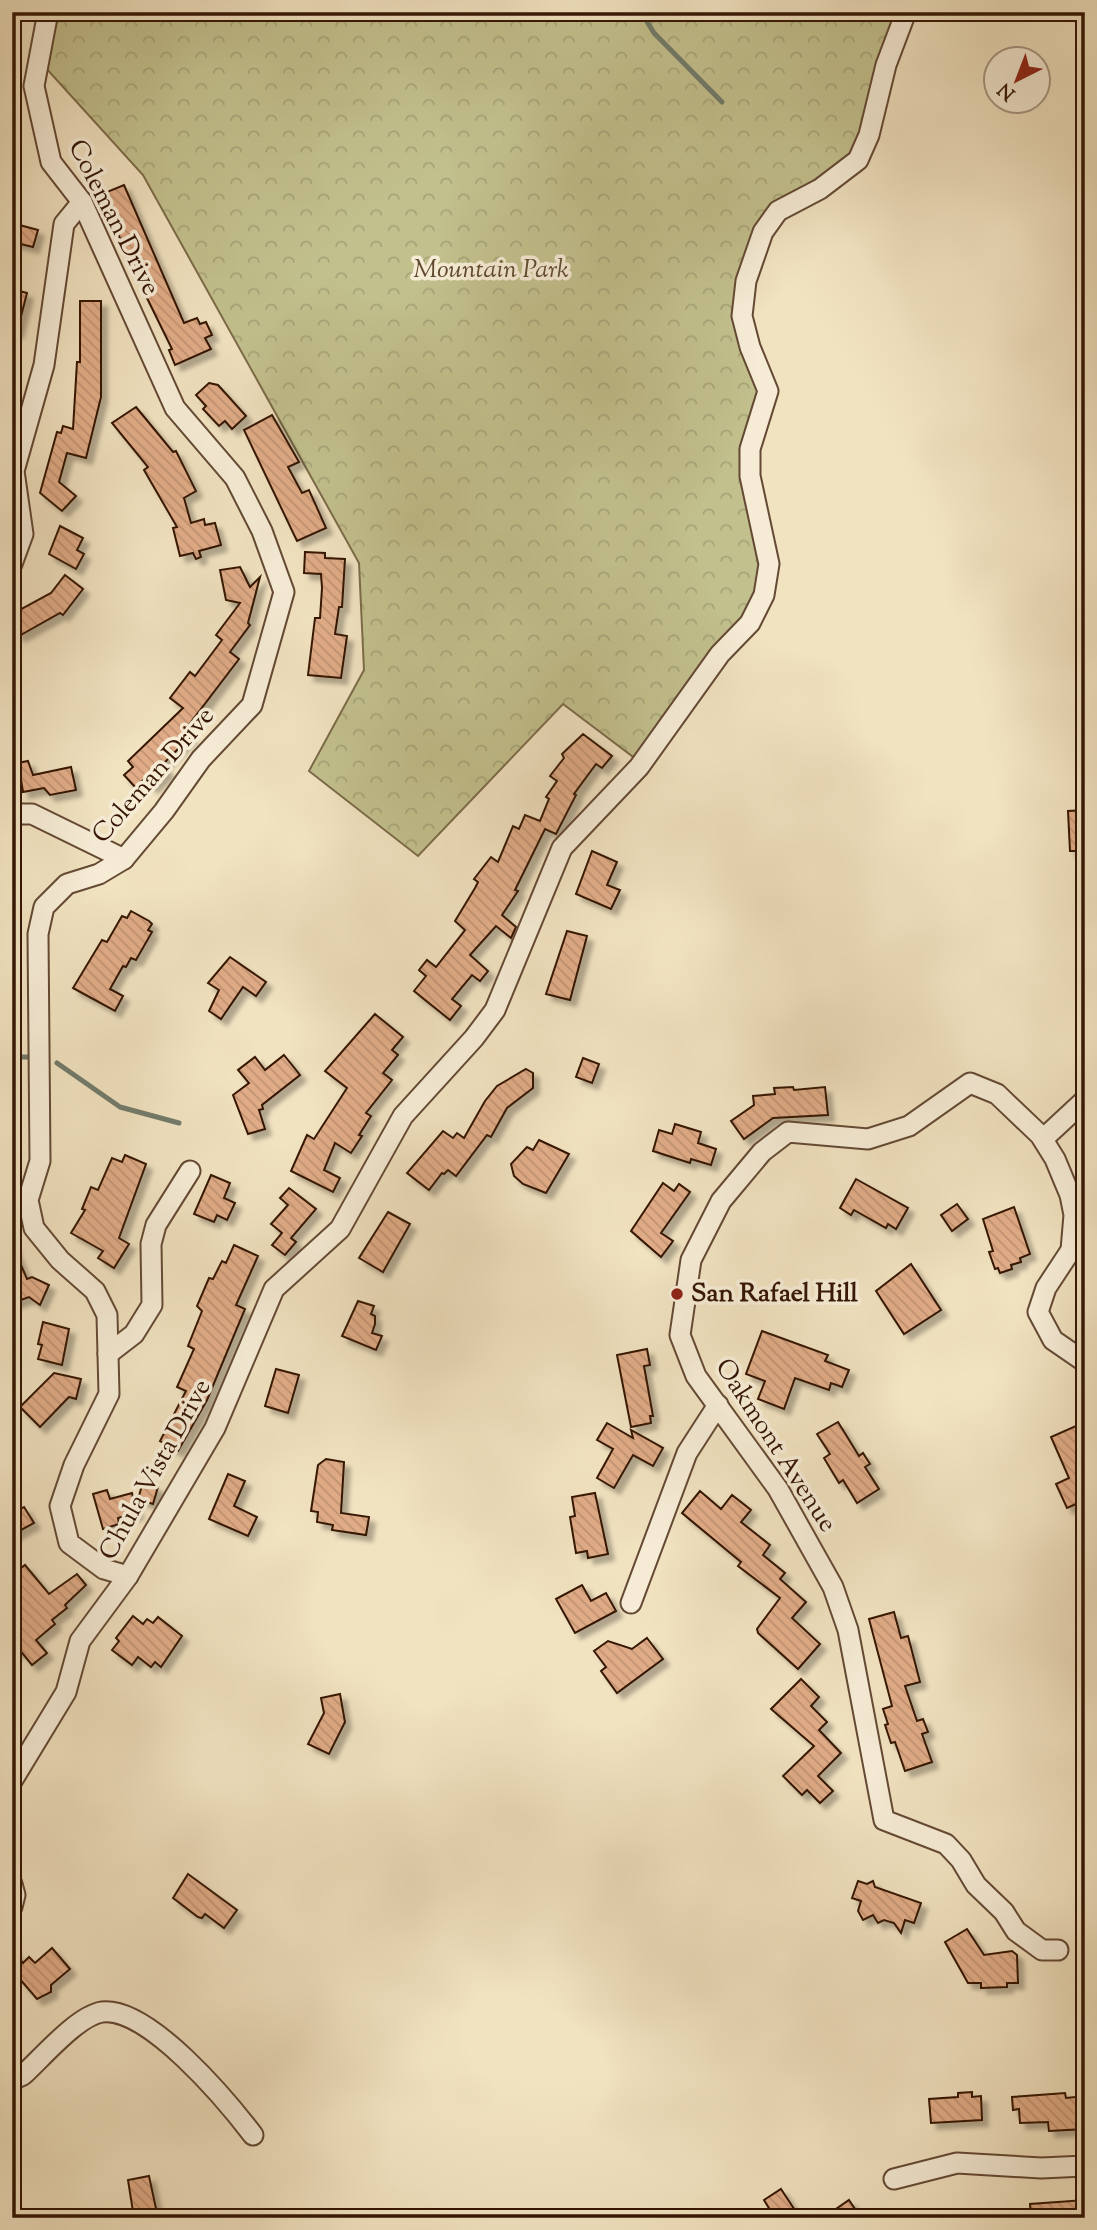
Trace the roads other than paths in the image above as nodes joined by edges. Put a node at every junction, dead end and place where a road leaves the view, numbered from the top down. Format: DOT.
graph roads {
  1 [pos="48,12"];
  2 [pos="906,12"];
  3 [pos="82,202"];
  4 [pos="12,564"];
  5 [pos="12,814"];
  6 [pos="124,859"];
  7 [pos="1085,1100"];
  8 [pos="1043,1139"];
  9 [pos="190,1171"];
  10 [pos="108,1354"];
  11 [pos="1085,1362"];
  12 [pos="718,1405"];
  13 [pos="128,1576"];
  14 [pos="631,1603"];
  15 [pos="12,1781"];
  16 [pos="12,1884"];
  17 [pos="12,1908"];
  18 [pos="1058,1950"];
  19 [pos="12,2080"];
  20 [pos="253,2135"];
  21 [pos="1085,2166"];
  22 [pos="894,2179"];
  1 -- 3 [label="street, Coleman Drive"];
  2 -- 13 [label="street, Chula Vista Drive"];
  3 -- 4 [label="street"];
  3 -- 6 [label="street, Coleman Drive"];
  5 -- 6 [label="street"];
  6 -- 10 [label="street, Coleman Drive"];
  7 -- 8 [label="street"];
  8 -- 11 [label="street, Oakmont Avenue"];
  8 -- 12 [label="street, Oakmont Avenue"];
  9 -- 10 [label="street"];
  10 -- 13 [label="street, Coleman Drive"];
  12 -- 14 [label="street"];
  12 -- 18 [label="street, Oakmont Avenue"];
  13 -- 15 [label="street, Chula Vista Drive"];
  16 -- 17 [label="street"];
  19 -- 20 [label="street"];
  21 -- 22 [label="street"];
}
